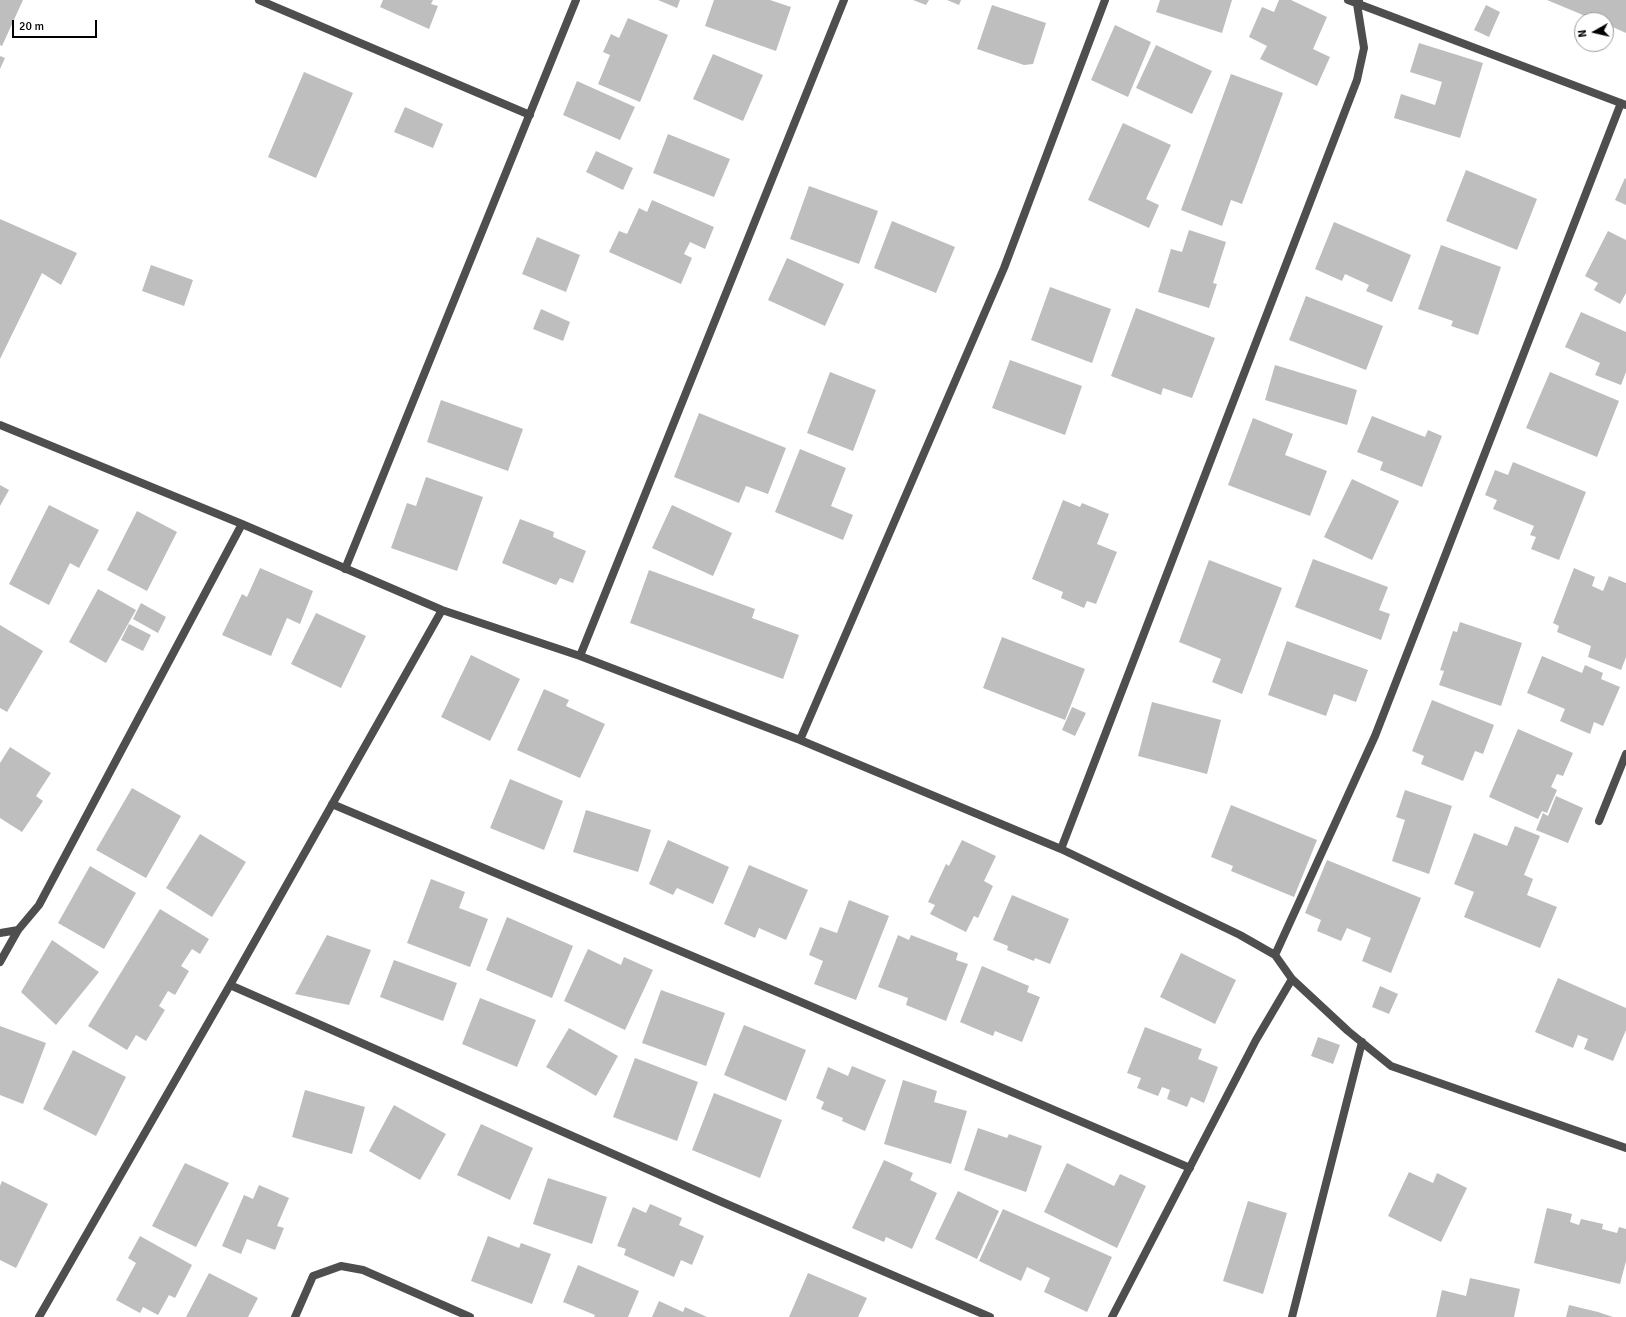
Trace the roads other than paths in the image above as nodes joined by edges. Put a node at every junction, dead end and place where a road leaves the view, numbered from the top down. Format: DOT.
graph roads {
  1 [pos="259,0"];
  2 [pos="576,0"];
  3 [pos="844,0"];
  4 [pos="1105,0"];
  5 [pos="1348,0"];
  6 [pos="1358,2"];
  7 [pos="1623,104"];
  8 [pos="530,115"];
  9 [pos="0,425"];
  10 [pos="242,524"];
  11 [pos="345,569"];
  12 [pos="442,610"];
  13 [pos="580,656"];
  14 [pos="800,740"];
  15 [pos="1626,754"];
  16 [pos="332,804"];
  17 [pos="1599,821"];
  18 [pos="1061,849"];
  19 [pos="18,930"];
  20 [pos="0,933"];
  21 [pos="1275,955"];
  22 [pos="0,962"];
  23 [pos="1292,979"];
  24 [pos="230,985"];
  25 [pos="1362,1042"];
  26 [pos="1626,1148"];
  27 [pos="1190,1168"];
  28 [pos="39,1317"];
  29 [pos="295,1317"];
  30 [pos="470,1317"];
  31 [pos="990,1317"];
  32 [pos="1112,1317"];
  33 [pos="1292,1317"];
  1 -- 8 [label="street"];
  2 -- 8 [label="street"];
  3 -- 13 [label="street"];
  4 -- 14 [label="street"];
  5 -- 6 [label="street"];
  6 -- 7 [label="street"];
  6 -- 18 [label="street"];
  7 -- 21 [label="street"];
  8 -- 11 [label="street"];
  9 -- 10 [label="street"];
  10 -- 11 [label="street"];
  10 -- 19 [label="street"];
  11 -- 12 [label="street"];
  12 -- 13 [label="street"];
  12 -- 16 [label="street"];
  13 -- 14 [label="street"];
  14 -- 18 [label="street"];
  15 -- 17 [label="street"];
  16 -- 24 [label="street"];
  16 -- 27 [label="street"];
  18 -- 21 [label="street"];
  19 -- 20 [label="street"];
  19 -- 22 [label="street"];
  21 -- 23 [label="street"];
  23 -- 25 [label="street"];
  23 -- 27 [label="street"];
  24 -- 28 [label="street"];
  24 -- 31 [label="street"];
  25 -- 26 [label="street"];
  25 -- 33 [label="street"];
  27 -- 32 [label="street"];
  29 -- 30 [label="street"];
}
